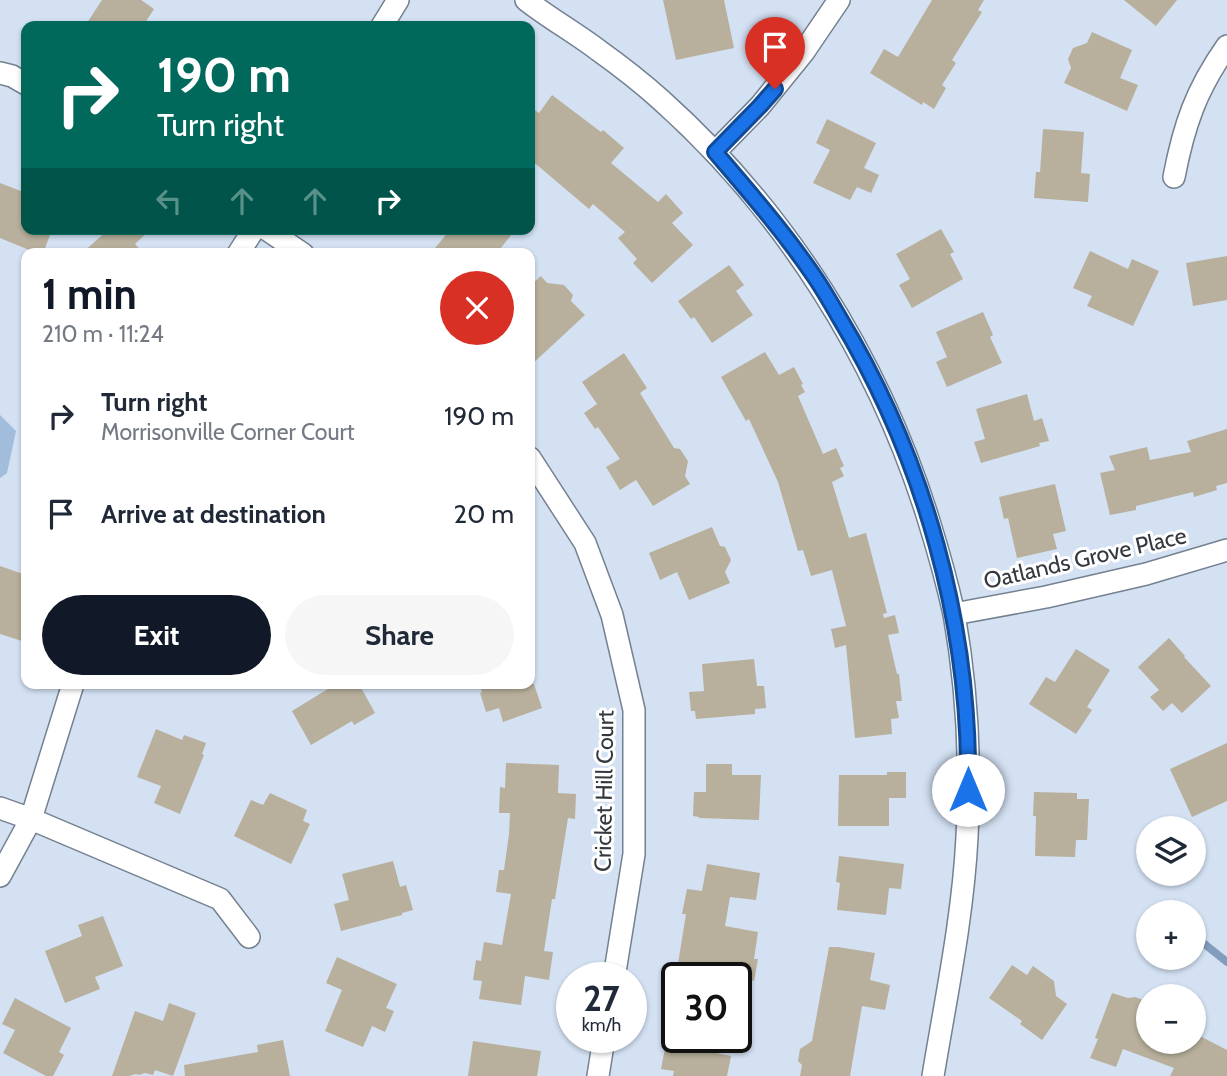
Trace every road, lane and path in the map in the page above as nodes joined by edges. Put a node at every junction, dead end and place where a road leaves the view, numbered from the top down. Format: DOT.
graph roads {
  1 [pos="398,0"];
  2 [pos="526,0"];
  3 [pos="839,0"];
  4 [pos="385,21"];
  5 [pos="1227,46"];
  6 [pos="0,73"];
  7 [pos="21,81"];
  8 [pos="715,152"];
  9 [pos="1174,177"];
  10 [pos="275,235"];
  11 [pos="294,248"];
  12 [pos="535,466"];
  13 [pos="1227,550"];
  14 [pos="954,614"];
  15 [pos="71,689"];
  16 [pos="0,808"];
  17 [pos="31,819"];
  18 [pos="0,876"];
  19 [pos="249,937"];
  20 [pos="617,962"];
  21 [pos="602,1053"];
  22 [pos="598,1076"];
  23 [pos="933,1076"];
  1 -- 4 [label="street"];
  2 -- 8 [label="street"];
  3 -- 8 [label="street"];
  5 -- 9 [label="street"];
  6 -- 7 [label="street"];
  8 -- 14 [label="street"];
  10 -- 11 [label="street"];
  12 -- 20 [label="street, Cricket Hill Court"];
  13 -- 14 [label="street, Oatlands Grove Place"];
  14 -- 23 [label="street"];
  15 -- 17 [label="street"];
  16 -- 17 [label="street"];
  17 -- 18 [label="street"];
  17 -- 19 [label="street"];
  21 -- 22 [label="street"];
}
